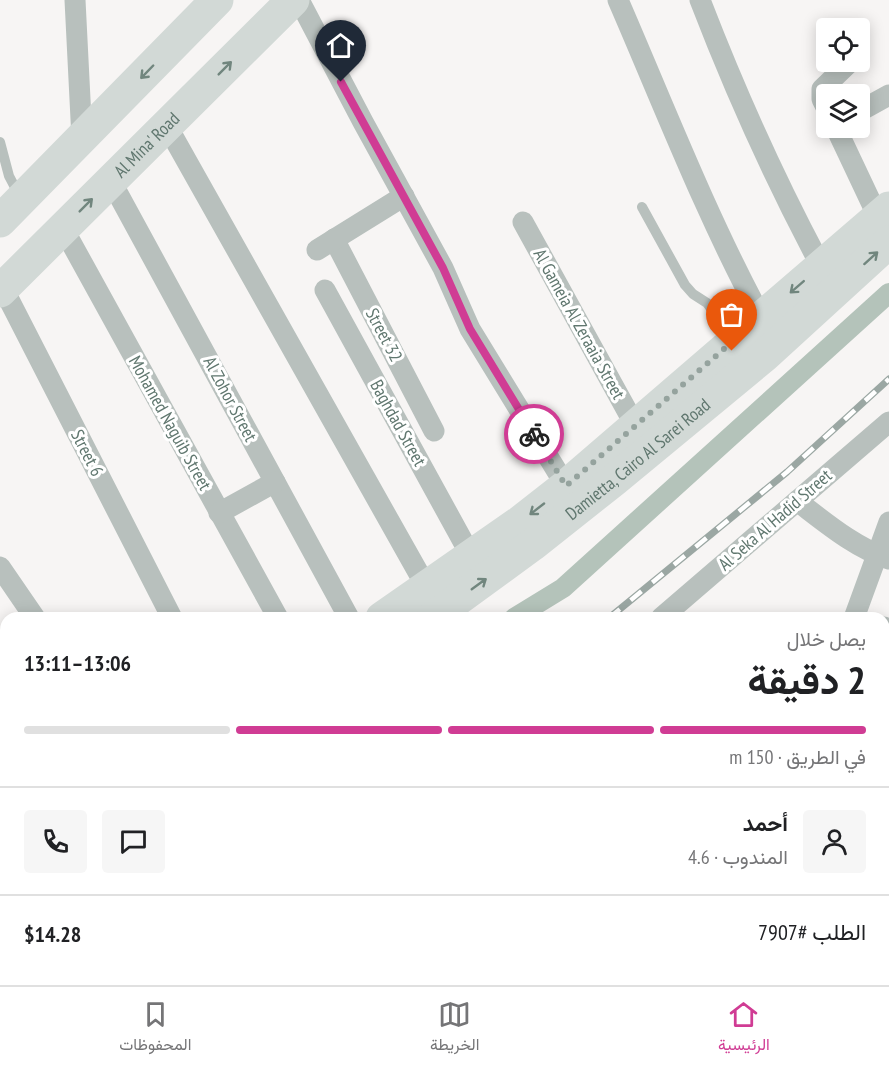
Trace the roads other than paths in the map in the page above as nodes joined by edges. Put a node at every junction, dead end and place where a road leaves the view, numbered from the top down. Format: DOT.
graph roads {
  1 [pos="75,0"];
  2 [pos="293,0"];
  3 [pos="299,0"];
  4 [pos="618,0"];
  5 [pos="700,0"];
  6 [pos="202,7"];
  7 [pos="840,72"];
  8 [pos="827,84"];
  9 [pos="889,94"];
  10 [pos="870,105"];
  11 [pos="167,126"];
  12 [pos="841,138"];
  13 [pos="82,139"];
  14 [pos="0,142"];
  15 [pos="111,181"];
  16 [pos="404,196"];
  17 [pos="642,207"];
  18 [pos="11,210"];
  19 [pos="523,222"];
  20 [pos="885,222"];
  21 [pos="63,228"];
  22 [pos="821,266"];
  23 [pos="1,289"];
  24 [pos="325,290"];
  25 [pos="746,344"];
  26 [pos="889,422"];
  27 [pos="636,427"];
  28 [pos="434,431"];
  29 [pos="275,482"];
  30 [pos="566,486"];
  31 [pos="797,501"];
  32 [pos="219,513"];
  33 [pos="889,522"];
  34 [pos="471,556"];
  35 [pos="883,557"];
  36 [pos="0,567"];
  37 [pos="429,603"];
  38 [pos="31,612"];
  39 [pos="169,612"];
  40 [pos="275,612"];
  41 [pos="346,612"];
  42 [pos="401,612"];
  43 [pos="668,612"];
  44 [pos="857,612"];
  1 -- 13 [label="street"];
  11 -- 2 [label="highway, Al Mina' Road, one-way"];
  3 -- 16 [label="street"];
  4 -- 25 [label="street"];
  5 -- 22 [label="street"];
  6 -- 13 [label="highway, one-way"];
  7 -- 8 [label="street"];
  9 -- 10 [label="street"];
  11 -- 15 [label="highway, Al Mina' Road"];
  11 -- 37 [label="street"];
  12 -- 20 [label="street"];
  13 -- 18 [label="highway"];
  14 -- 18 [label="lane"];
  21 -- 15 [label="highway, Al Mina' Road, one-way"];
  15 -- 29 [label="street, Al Zohor Street"];
  16 -- 28 [label="street, Street 32"];
  16 -- 30 [label="street"];
  17 -- 25 [label="lane"];
  19 -- 27 [label="street, Al Gameia Al Zeraaia Street"];
  20 -- 22 [label="highway, Damietta, Cairo Al Sarei Road"];
  25 -- 20 [label="highway, Damietta, Cairo Al Sarei Road, one-way"];
  21 -- 23 [label="highway, Al Mina' Road"];
  21 -- 32 [label="street, Mohamed Naguib Street"];
  22 -- 25 [label="highway, Damietta, Cairo Al Sarei Road, one-way"];
  23 -- 39 [label="street, Street 6"];
  24 -- 34 [label="street, Baghdad Street"];
  25 -- 27 [label="highway, Damietta, Cairo Al Sarei Road"];
  37 -- 25 [label="highway, Damietta, Cairo Al Sarei Road, one-way"];
  26 -- 31 [label="street, Al Seka Al Hadid Street"];
  27 -- 30 [label="highway, Damietta, Cairo Al Sarei Road"];
  29 -- 32 [label="street"];
  29 -- 41 [label="street, Al Zohor Street"];
  30 -- 34 [label="highway, Damietta, Cairo Al Sarei Road, one-way"];
  31 -- 35 [label="street"];
  31 -- 43 [label="street, Al Seka Al Hadid Street"];
  32 -- 40 [label="street, Mohamed Naguib Street"];
  33 -- 35 [label="street"];
  34 -- 37 [label="highway, Damietta, Cairo Al Sarei Road"];
  35 -- 44 [label="street"];
  36 -- 38 [label="street"];
  37 -- 42 [label="highway, Damietta, Cairo Al Sarei Road"];
}
